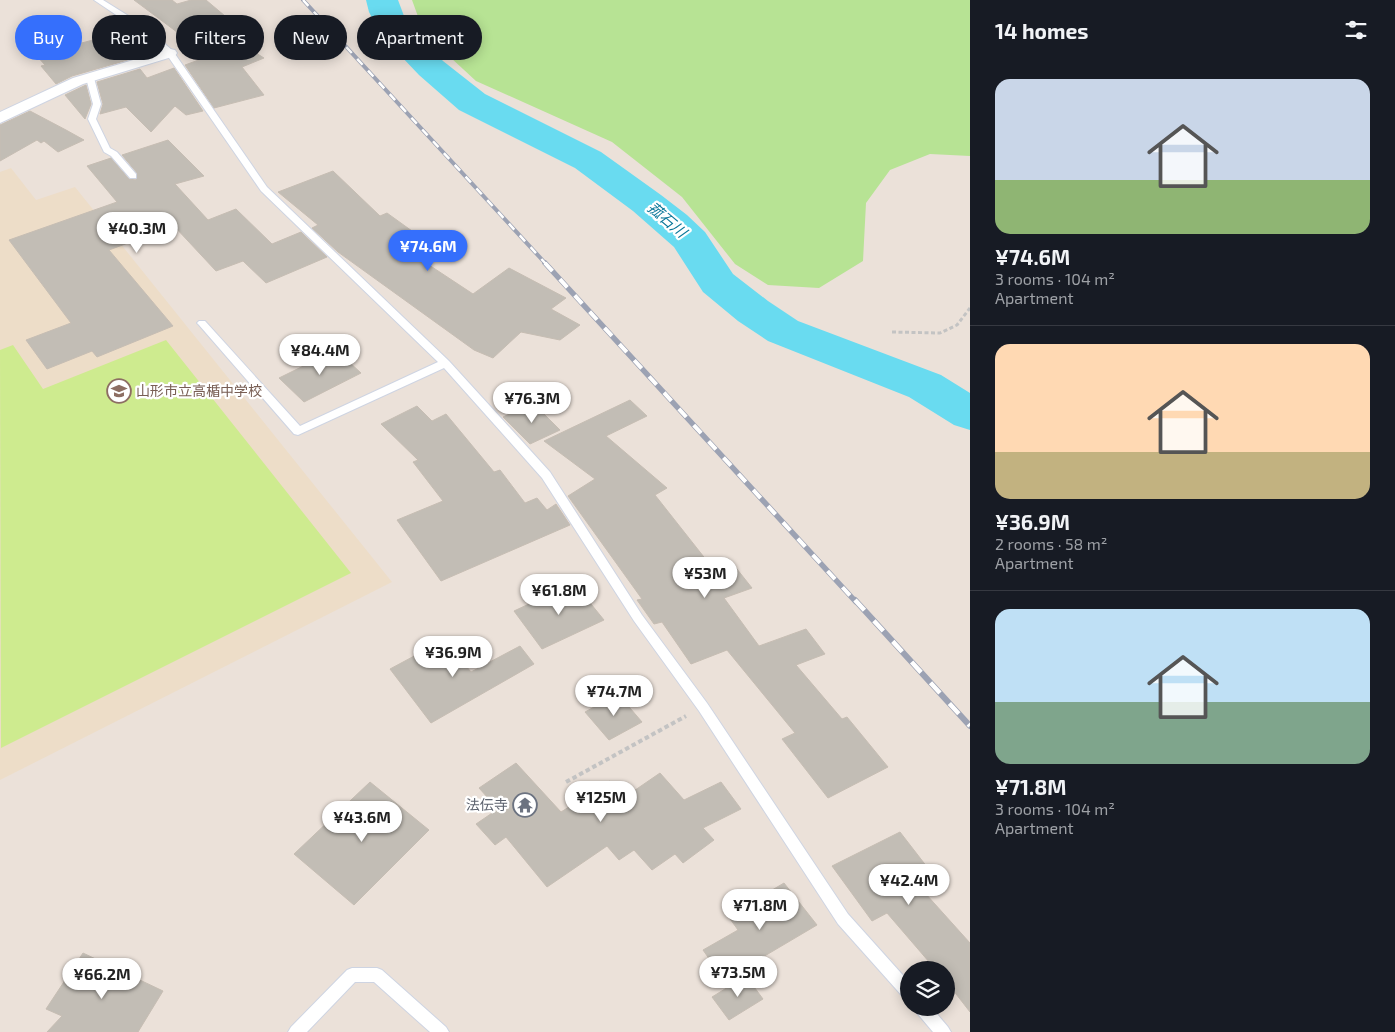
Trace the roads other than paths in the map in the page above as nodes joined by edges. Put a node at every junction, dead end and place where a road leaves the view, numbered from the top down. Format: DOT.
graph roads {
  1 [pos="98,0"];
  2 [pos="170,53"];
  3 [pos="90,78"];
  4 [pos="0,118"];
  5 [pos="132,176"];
  6 [pos="202,323"];
  7 [pos="445,363"];
  8 [pos="900,983"];
  9 [pos="929,1016"];
  10 [pos="296,1032"];
  11 [pos="441,1032"];
  12 [pos="943,1032"];
  1 -- 2 [label="lane"];
  2 -- 3 [label="street"];
  2 -- 7 [label="lane"];
  3 -- 4 [label="street"];
  3 -- 5 [label="lane"];
  6 -- 7 [label="lane"];
  7 -- 8 [label="lane"];
  9 -- 12 [label="lane"];
  10 -- 11 [label="lane"];
}
